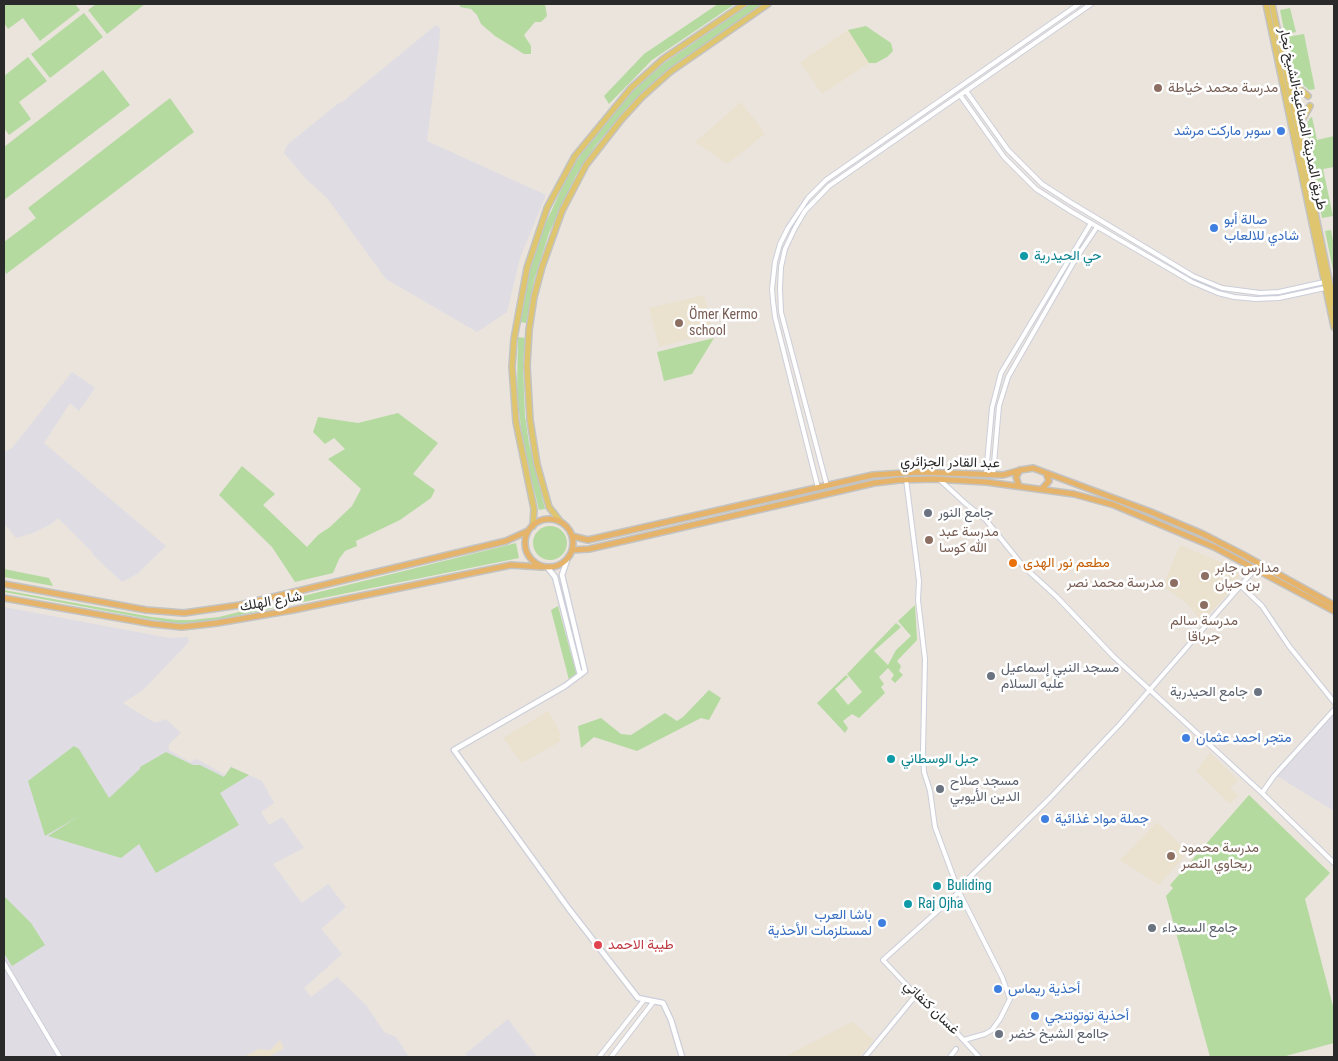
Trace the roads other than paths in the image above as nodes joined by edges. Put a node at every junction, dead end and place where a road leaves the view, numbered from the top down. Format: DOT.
graph roads {
  1 [pos="744,4"];
  2 [pos="768,4"];
  3 [pos="1079,4"];
  4 [pos="1091,4"];
  5 [pos="1266,4"];
  6 [pos="1272,4"];
  7 [pos="1289,80"];
  8 [pos="966,91"];
  9 [pos="960,95"];
  10 [pos="1308,96"];
  11 [pos="1310,106"];
  12 [pos="1298,127"];
  13 [pos="875,146"];
  14 [pos="879,151"];
  15 [pos="1070,202"];
  16 [pos="1066,208"];
  17 [pos="1091,223"];
  18 [pos="1097,226"];
  19 [pos="1121,233"];
  20 [pos="1118,239"];
  21 [pos="1175,265"];
  22 [pos="1172,270"];
  23 [pos="1324,285"];
  24 [pos="1051,288"];
  25 [pos="1057,291"];
  26 [pos="1279,292"];
  27 [pos="1279,298"];
  28 [pos="1334,304"];
  29 [pos="1334,327"];
  30 [pos="992,409"];
  31 [pos="999,410"];
  32 [pos="1021,470"];
  33 [pos="1045,472"];
  34 [pos="986,474"];
  35 [pos="993,475"];
  36 [pos="906,479"];
  37 [pos="940,479"];
  38 [pos="827,486"];
  39 [pos="1019,486"];
  40 [pos="818,488"];
  41 [pos="1042,489"];
  42 [pos="560,522"];
  43 [pos="533,526"];
  44 [pos="528,531"];
  45 [pos="572,536"];
  46 [pos="572,550"];
  47 [pos="566,560"];
  48 [pos="545,567"];
  49 [pos="1255,569"];
  50 [pos="4,584"];
  51 [pos="1241,586"];
  52 [pos="4,598"];
  53 [pos="1334,605"];
  54 [pos="1334,611"];
  55 [pos="580,676"];
  56 [pos="1150,689"];
  57 [pos="1334,702"];
  58 [pos="1334,710"];
  59 [pos="1262,794"];
  60 [pos="1334,863"];
  61 [pos="959,892"];
  62 [pos="4,963"];
  63 [pos="916,995"];
  64 [pos="644,1000"];
  65 [pos="654,1001"];
  66 [pos="616,1035"];
  67 [pos="964,1040"];
  68 [pos="624,1041"];
  69 [pos="956,1049"];
  70 [pos="60,1057"];
  71 [pos="599,1057"];
  72 [pos="611,1057"];
  73 [pos="682,1057"];
  74 [pos="865,1057"];
  75 [pos="950,1057"];
  76 [pos="979,1057"];
  1 -- 43 [label="main road"];
  2 -- 42 [label="main road"];
  3 -- 13 [label="street"];
  4 -- 8 [label="street"];
  5 -- 23 [label="main road, طريق المدينة الصناعية-الشيخ نجار"];
  6 -- 7 [label="main road"];
  7 -- 10 [label="main road"];
  7 -- 12 [label="main road"];
  8 -- 9 [label="street"];
  8 -- 15 [label="street"];
  9 -- 14 [label="street"];
  9 -- 16 [label="street"];
  11 -- 12 [label="main road"];
  12 -- 28 [label="main road"];
  13 -- 14 [label="street"];
  13 -- 40 [label="street"];
  14 -- 38 [label="street"];
  15 -- 16 [label="street"];
  15 -- 19 [label="street"];
  16 -- 17 [label="street"];
  17 -- 18 [label="street"];
  17 -- 24 [label="street"];
  18 -- 20 [label="street"];
  18 -- 25 [label="street"];
  19 -- 20 [label="street"];
  19 -- 21 [label="street"];
  20 -- 22 [label="street"];
  21 -- 22 [label="street"];
  21 -- 26 [label="street"];
  22 -- 27 [label="street"];
  23 -- 26 [label="street"];
  23 -- 27 [label="street"];
  23 -- 29 [label="main road, طريق المدينة الصناعية-الشيخ نجار"];
  24 -- 25 [label="street"];
  24 -- 30 [label="street"];
  25 -- 31 [label="street"];
  26 -- 27 [label="street"];
  30 -- 31 [label="street"];
  30 -- 34 [label="street"];
  31 -- 35 [label="street"];
  32 -- 33 [label="highway, عبد القادر الجزائري"];
  32 -- 35 [label="highway, عبد القادر الجزائري"];
  32 -- 39 [label="highway"];
  33 -- 41 [label="highway"];
  33 -- 53 [label="highway, عبد القادر الجزائري"];
  34 -- 35 [label="highway, عبد القادر الجزائري"];
  34 -- 38 [label="highway, عبد القادر الجزائري"];
  36 -- 37 [label="highway, عبد القادر الجزائري"];
  36 -- 46 [label="highway, عبد القادر الجزائري"];
  36 -- 61 [label="street"];
  37 -- 39 [label="highway, عبد القادر الجزائري"];
  37 -- 56 [label="street"];
  38 -- 40 [label="highway, عبد القادر الجزائري"];
  39 -- 41 [label="highway, عبد القادر الجزائري"];
  40 -- 45 [label="highway, عبد القادر الجزائري"];
  41 -- 49 [label="highway, عبد القادر الجزائري"];
  42 -- 43 [label="highway"];
  42 -- 45 [label="highway"];
  43 -- 44 [label="highway"];
  44 -- 48 [label="highway"];
  44 -- 50 [label="highway, شارع الهلك"];
  45 -- 46 [label="highway"];
  46 -- 47 [label="highway"];
  47 -- 48 [label="highway"];
  47 -- 55 [label="main road"];
  48 -- 52 [label="highway, شارع الهلك"];
  48 -- 55 [label="main road"];
  49 -- 51 [label="street"];
  49 -- 54 [label="highway, عبد القادر الجزائري"];
  51 -- 56 [label="street"];
  51 -- 57 [label="street"];
  55 -- 64 [label="main road"];
  56 -- 59 [label="street"];
  56 -- 61 [label="street"];
  58 -- 59 [label="street"];
  59 -- 60 [label="street"];
  61 -- 63 [label="street, غسان كنفاتي"];
  61 -- 67 [label="street"];
  62 -- 70 [label="street"];
  63 -- 67 [label="street, غسان كنفاتي"];
  63 -- 74 [label="street"];
  64 -- 65 [label="main road"];
  64 -- 66 [label="street"];
  65 -- 68 [label="street"];
  65 -- 73 [label="main road"];
  66 -- 68 [label="street"];
  66 -- 71 [label="street"];
  67 -- 76 [label="street, غسان كنفاتي"];
  68 -- 72 [label="street"];
  69 -- 75 [label="street"];
}
